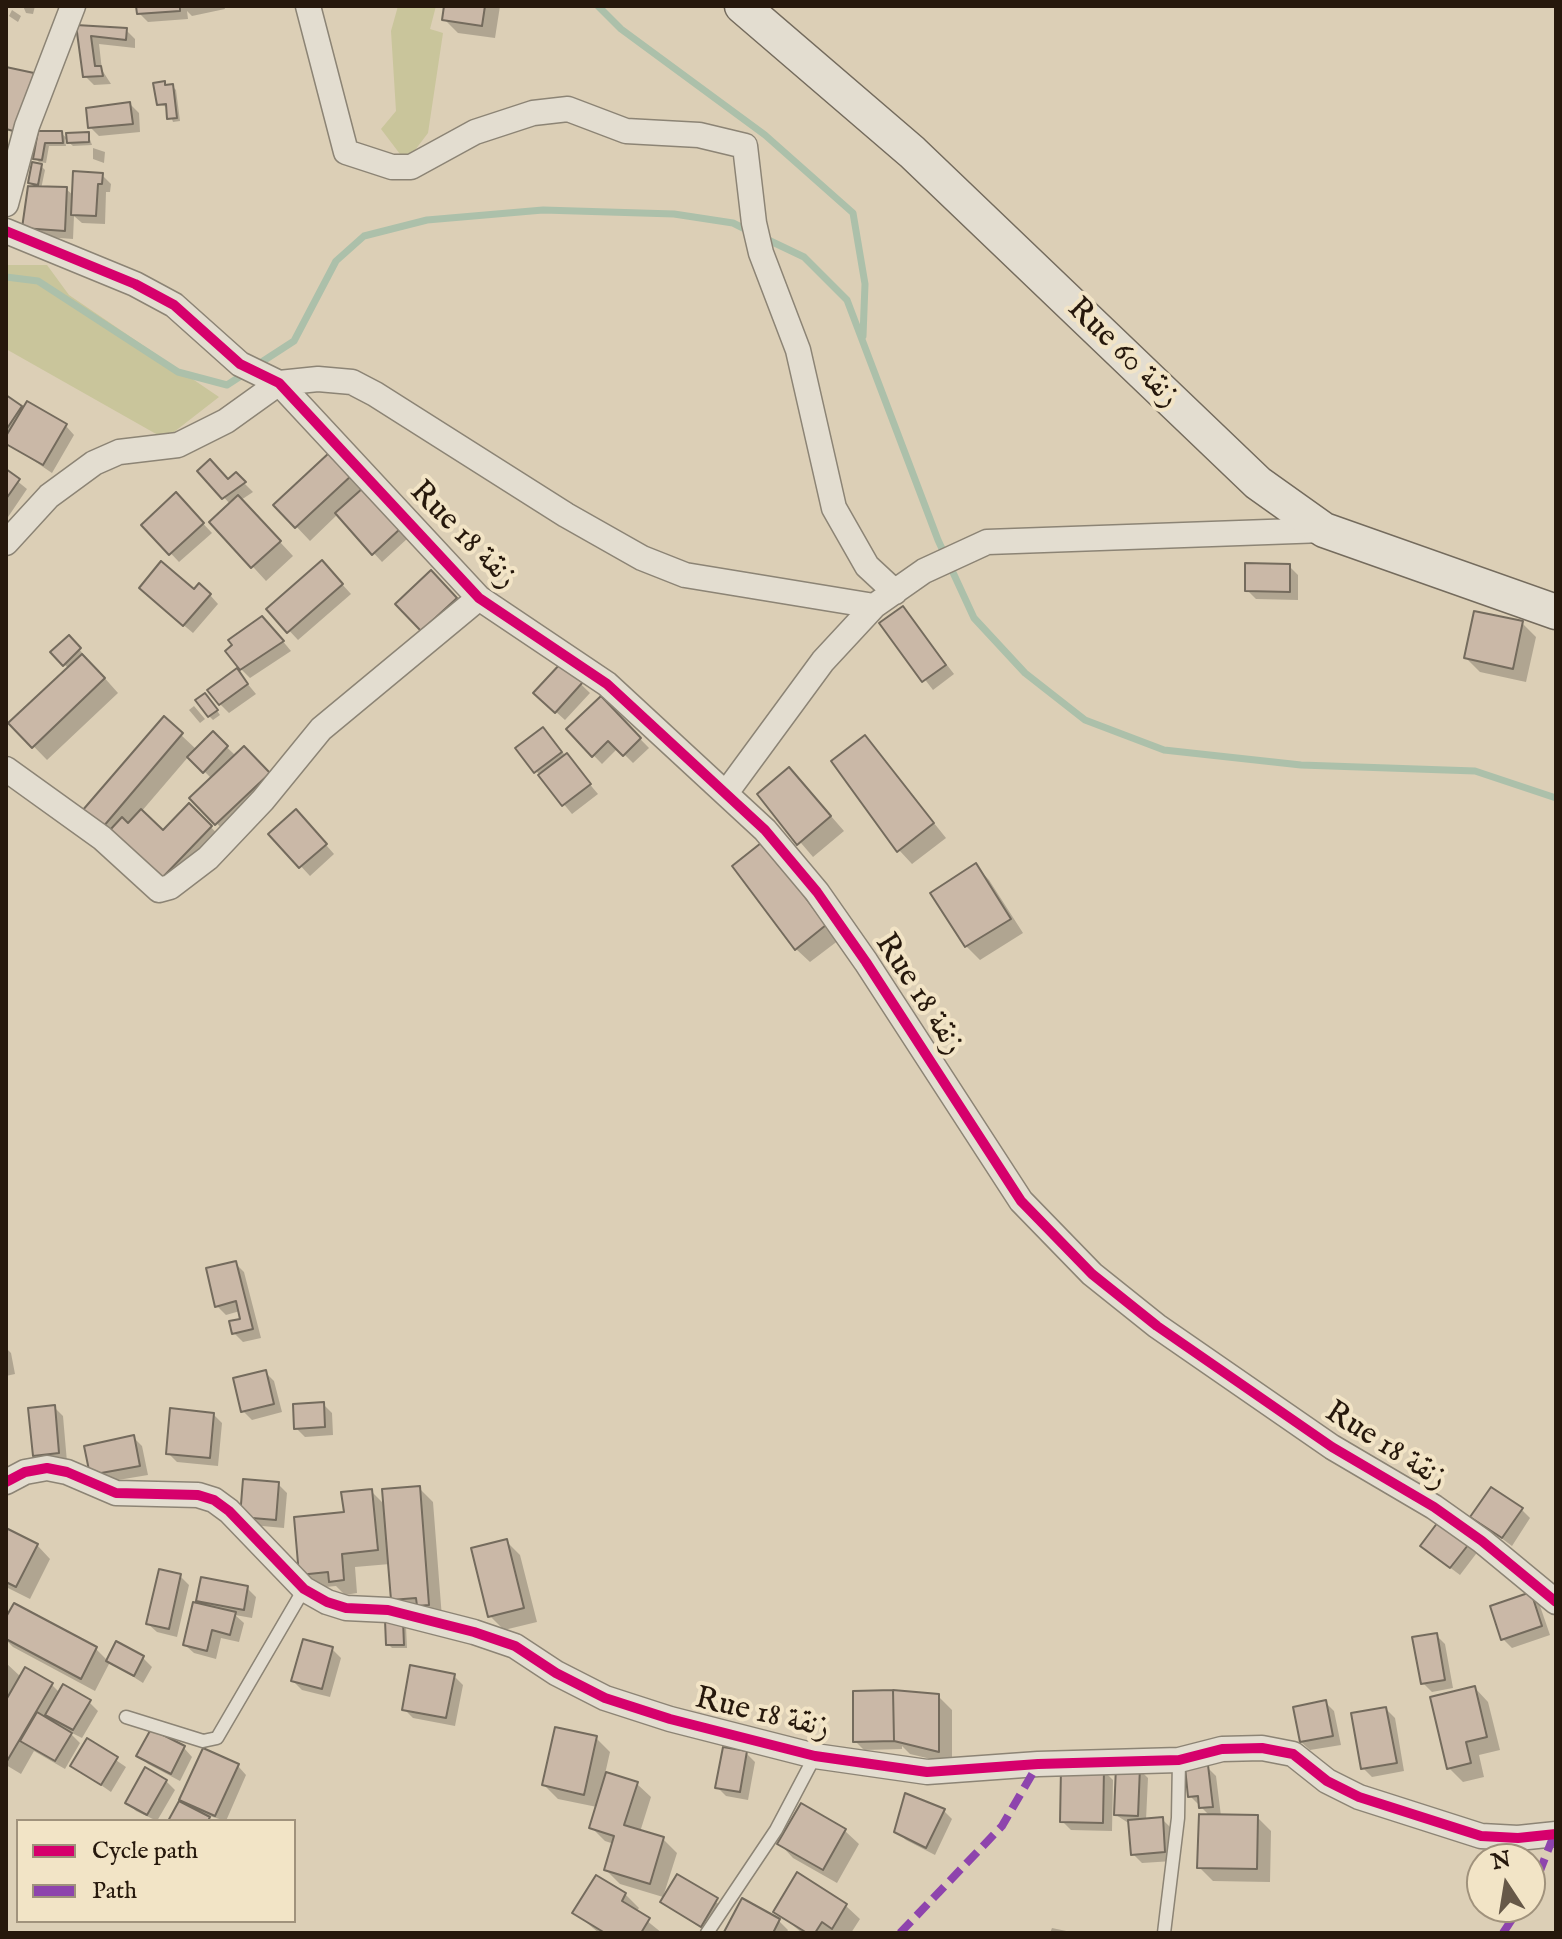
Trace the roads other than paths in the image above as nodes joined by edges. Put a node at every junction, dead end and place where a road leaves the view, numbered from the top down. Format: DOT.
graph roads {
  1 [pos="73,6"];
  2 [pos="308,6"];
  3 [pos="742,6"];
  4 [pos="6,204"];
  5 [pos="6,231"];
  6 [pos="273,380"];
  7 [pos="1324,530"];
  8 [pos="6,543"];
  9 [pos="895,592"];
  10 [pos="479,598"];
  11 [pos="874,606"];
  12 [pos="1556,612"];
  13 [pos="6,769"];
  14 [pos="726,793"];
  15 [pos="6,1482"];
  16 [pos="304,1589"];
  17 [pos="1556,1602"];
  18 [pos="126,1717"];
  19 [pos="815,1756"];
  20 [pos="1179,1760"];
  21 [pos="1556,1834"];
  22 [pos="707,1933"];
  23 [pos="1164,1933"];
  1 -- 4 [label="street"];
  2 -- 9 [label="street"];
  3 -- 7 [label="street, Rue 60 زنقة"];
  5 -- 6 [label="street"];
  6 -- 8 [label="street"];
  6 -- 10 [label="street, Rue 18 زنقة"];
  6 -- 11 [label="street"];
  7 -- 9 [label="street"];
  7 -- 12 [label="street, Rue 60 زنقة"];
  9 -- 11 [label="street"];
  10 -- 13 [label="street"];
  10 -- 14 [label="street, Rue 18 زنقة"];
  11 -- 14 [label="street"];
  14 -- 17 [label="street, Rue 18 زنقة"];
  15 -- 16 [label="street, Rue 18 زنقة"];
  16 -- 18 [label="lane"];
  16 -- 19 [label="street, Rue 18 زنقة"];
  19 -- 20 [label="street, Rue 18 زنقة"];
  19 -- 22 [label="lane"];
  20 -- 21 [label="street, Rue 18 زنقة"];
  20 -- 23 [label="lane"];
}
